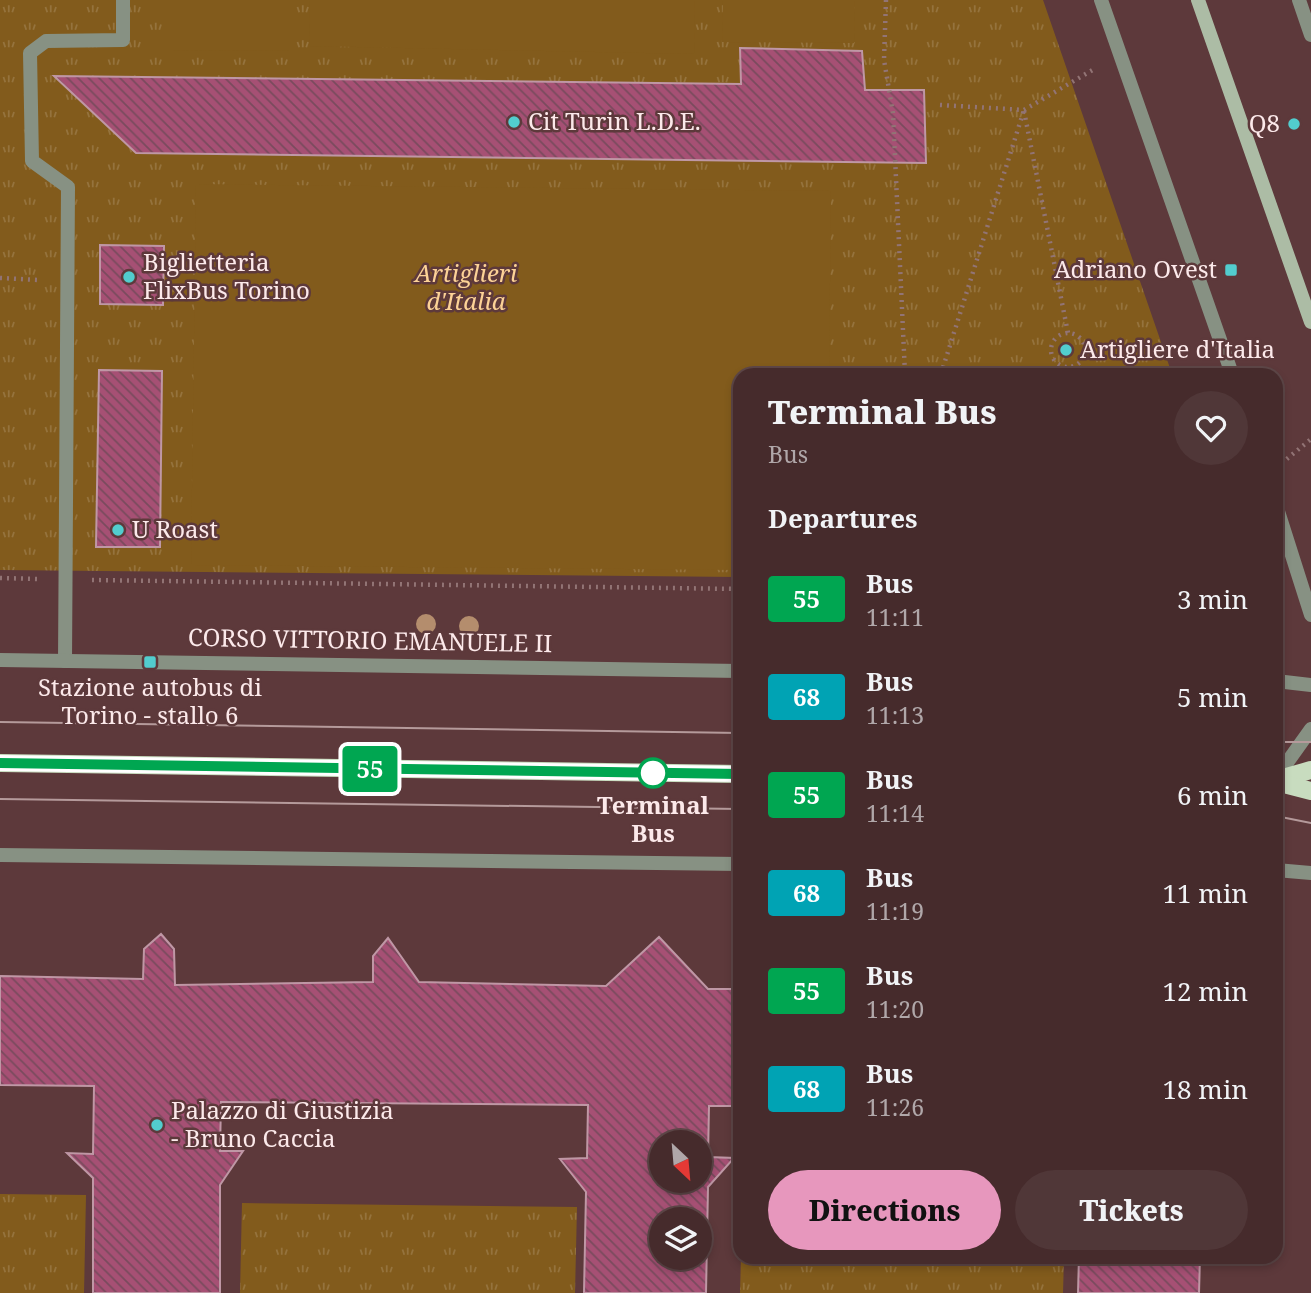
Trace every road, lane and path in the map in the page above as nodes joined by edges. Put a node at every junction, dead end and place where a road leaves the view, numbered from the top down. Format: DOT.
graph roads {
  1 [pos="123,0"];
  2 [pos="886,0"];
  3 [pos="1101,0"];
  4 [pos="1198,0"];
  5 [pos="1299,0"];
  6 [pos="1311,35"];
  7 [pos="1123,62"];
  8 [pos="940,105"];
  9 [pos="1024,110"];
  10 [pos="0,278"];
  11 [pos="67,281"];
  12 [pos="1311,322"];
  13 [pos="1068,333"];
  14 [pos="905,368"];
  15 [pos="943,368"];
  16 [pos="1072,368"];
  17 [pos="1230,368"];
  18 [pos="1311,439"];
  19 [pos="1283,462"];
  20 [pos="1283,527"];
  21 [pos="0,578"];
  22 [pos="65,580"];
  23 [pos="733,589"];
  24 [pos="1311,615"];
  25 [pos="0,660"];
  26 [pos="65,661"];
  27 [pos="733,671"];
  28 [pos="1283,682"];
  29 [pos="1311,685"];
  30 [pos="1311,729"];
  31 [pos="0,763"];
  32 [pos="1283,770"];
  33 [pos="1311,770"];
  34 [pos="733,774"];
  35 [pos="1283,778"];
  36 [pos="1283,782"];
  37 [pos="1311,791"];
  38 [pos="0,855"];
  39 [pos="733,864"];
  40 [pos="1283,871"];
  41 [pos="1311,873"];
  1 -- 11 [label="street"];
  2 -- 14 [label="path"];
  3 -- 7 [label="street"];
  4 -- 12 [label="main road"];
  5 -- 6 [label="street"];
  7 -- 9 [label="path"];
  7 -- 17 [label="street"];
  8 -- 9 [label="path"];
  9 -- 13 [label="path"];
  9 -- 15 [label="path"];
  10 -- 11 [label="path"];
  11 -- 22 [label="street"];
  13 -- 16 [label="path"];
  13 -- 16 [label="path"];
  18 -- 19 [label="path"];
  20 -- 24 [label="street"];
  21 -- 22 [label="path"];
  22 -- 23 [label="path"];
  22 -- 26 [label="street"];
  25 -- 26 [label="street, CORSO VITTORIO EMANUELE II"];
  26 -- 27 [label="street, CORSO VITTORIO EMANUELE II"];
  28 -- 29 [label="street"];
  30 -- 32 [label="street"];
  31 -- 34 [label="main road"];
  33 -- 35 [label="main road"];
  36 -- 37 [label="main road"];
  38 -- 39 [label="street"];
  40 -- 41 [label="street"];
}
